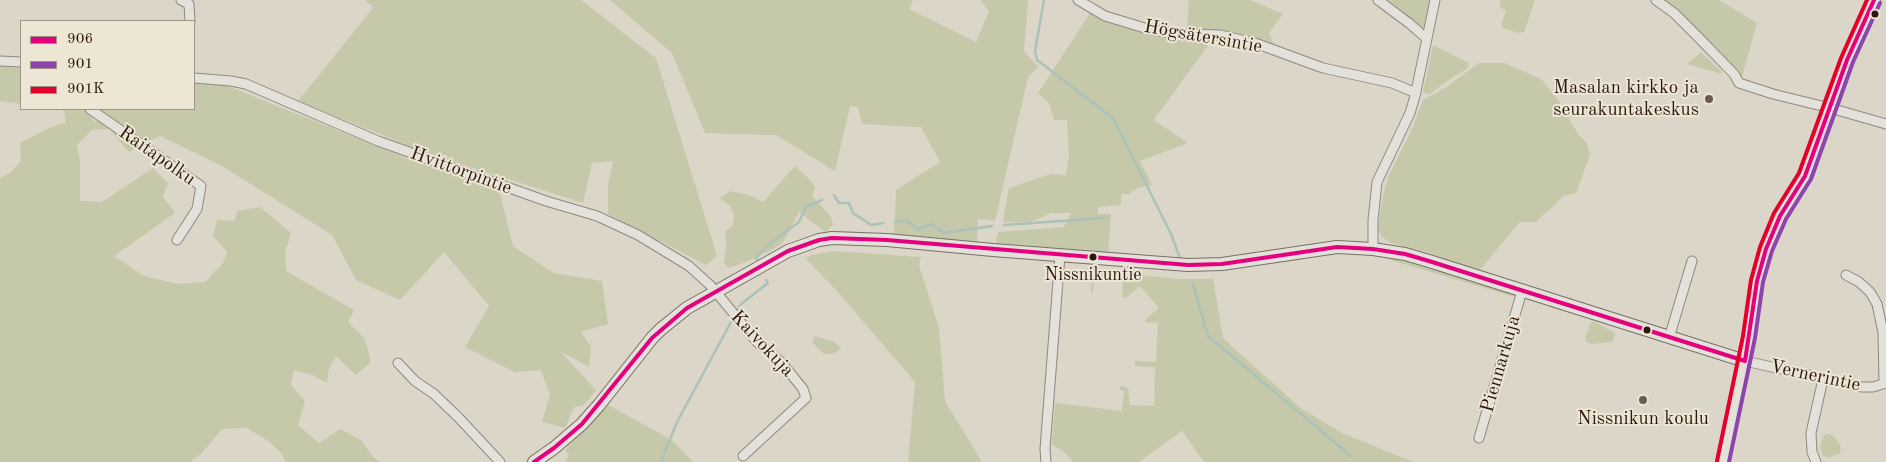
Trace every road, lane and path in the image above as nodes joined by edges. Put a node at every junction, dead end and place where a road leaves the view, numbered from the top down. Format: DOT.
graph roads {
  1 [pos="181,0"];
  2 [pos="1078,0"];
  3 [pos="1378,0"];
  4 [pos="1434,0"];
  5 [pos="1656,0"];
  6 [pos="1874,0"];
  7 [pos="190,20"];
  8 [pos="1427,39"];
  9 [pos="0,61"];
  10 [pos="20,62"];
  11 [pos="195,78"];
  12 [pos="1416,93"];
  13 [pos="1830,108"];
  14 [pos="91,110"];
  15 [pos="1886,124"];
  16 [pos="177,240"];
  17 [pos="1373,249"];
  18 [pos="1060,255"];
  19 [pos="1692,260"];
  20 [pos="1846,275"];
  21 [pos="1522,290"];
  22 [pos="715,291"];
  23 [pos="1668,338"];
  24 [pos="1745,361"];
  25 [pos="398,363"];
  26 [pos="1823,379"];
  27 [pos="1885,383"];
  28 [pos="1479,438"];
  29 [pos="742,456"];
  30 [pos="500,462"];
  31 [pos="534,462"];
  32 [pos="1046,462"];
  33 [pos="1723,462"];
  34 [pos="1816,462"];
  1 -- 7 [label="street"];
  2 -- 12 [label="street, Högsätersintie"];
  3 -- 8 [label="street"];
  4 -- 8 [label="street"];
  5 -- 13 [label="street"];
  6 -- 13 [label="street"];
  8 -- 12 [label="street"];
  9 -- 10 [label="street"];
  11 -- 22 [label="street, Hvittorpintie"];
  12 -- 17 [label="street"];
  13 -- 15 [label="street"];
  13 -- 24 [label="street"];
  14 -- 16 [label="street, Raitapolku"];
  17 -- 18 [label="street"];
  17 -- 21 [label="street"];
  18 -- 22 [label="street"];
  18 -- 32 [label="street"];
  19 -- 23 [label="street"];
  20 -- 27 [label="street"];
  21 -- 23 [label="street"];
  21 -- 28 [label="street, Piennarkuja"];
  22 -- 29 [label="street, Kaivokuja"];
  22 -- 31 [label="street"];
  23 -- 24 [label="street"];
  24 -- 26 [label="street, Vernerintie"];
  24 -- 33 [label="street"];
  25 -- 30 [label="street"];
  26 -- 27 [label="street, Vernerintie"];
  26 -- 34 [label="street"];
}
